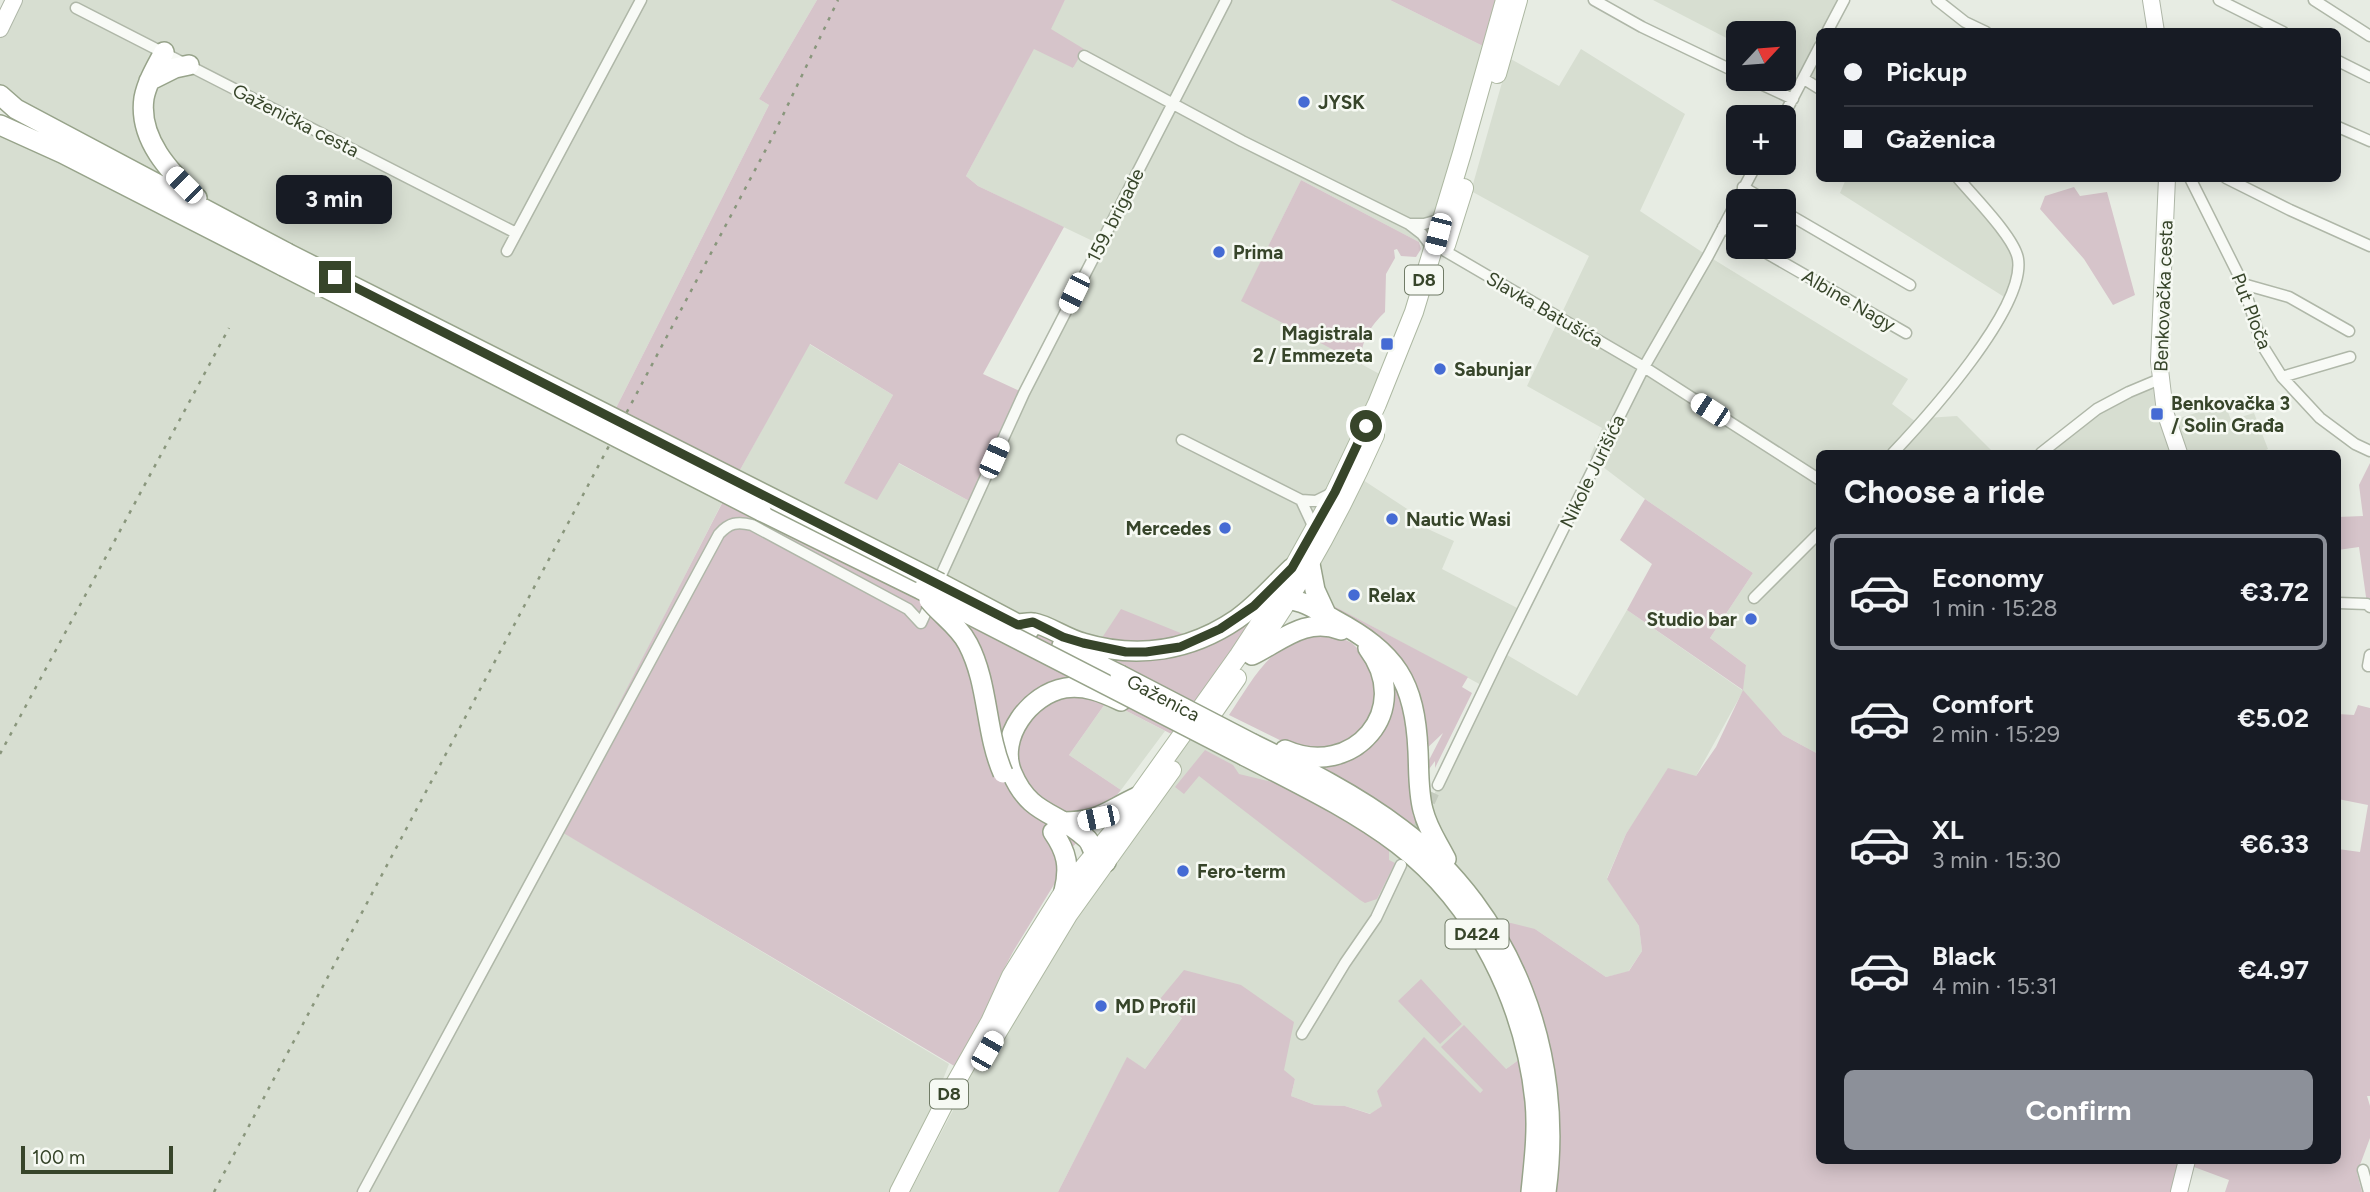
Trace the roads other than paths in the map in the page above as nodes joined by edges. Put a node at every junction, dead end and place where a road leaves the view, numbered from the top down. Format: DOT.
graph roads {
  1 [pos="14,0"];
  2 [pos="641,0"];
  3 [pos="1226,0"];
  4 [pos="1505,0"];
  5 [pos="1518,0"];
  6 [pos="1594,0"];
  7 [pos="1844,0"];
  8 [pos="1937,0"];
  9 [pos="2151,0"];
  10 [pos="2219,0"];
  11 [pos="2314,0"];
  12 [pos="76,8"];
  13 [pos="1829,28"];
  14 [pos="1978,28"];
  15 [pos="2155,28"];
  16 [pos="2275,28"];
  17 [pos="0,29"];
  18 [pos="2370,36"];
  19 [pos="164,52"];
  20 [pos="1816,54"];
  21 [pos="1084,56"];
  22 [pos="2341,62"];
  23 [pos="189,65"];
  24 [pos="1726,67"];
  25 [pos="2370,77"];
  26 [pos="1804,79"];
  27 [pos="149,81"];
  28 [pos="1816,86"];
  29 [pos="1776,91"];
  30 [pos="0,96"];
  31 [pos="1793,99"];
  32 [pos="1172,103"];
  33 [pos="1790,105"];
  34 [pos="0,125"];
  35 [pos="2341,128"];
  36 [pos="2370,141"];
  37 [pos="1750,175"];
  38 [pos="1961,182"];
  39 [pos="2167,182"];
  40 [pos="2191,182"];
  41 [pos="2234,182"];
  42 [pos="1743,187"];
  43 [pos="1746,189"];
  44 [pos="212,213"];
  45 [pos="1441,219"];
  46 [pos="1796,219"];
  47 [pos="1409,224"];
  48 [pos="1723,227"];
  49 [pos="1726,229"];
  50 [pos="516,233"];
  51 [pos="2370,246"];
  52 [pos="507,251"];
  53 [pos="1439,251"];
  54 [pos="285,259"];
  55 [pos="1777,259"];
  56 [pos="2244,284"];
  57 [pos="1910,285"];
  58 [pos="2348,331"];
  59 [pos="1906,333"];
  60 [pos="2350,357"];
  61 [pos="1644,367"];
  62 [pos="2281,377"];
  63 [pos="2160,379"];
  64 [pos="1182,440"];
  65 [pos="1896,450"];
  66 [pos="2045,450"];
  67 [pos="2178,450"];
  68 [pos="2370,451"];
  69 [pos="1816,478"];
  70 [pos="1335,492"];
  71 [pos="1301,500"];
  72 [pos="1314,528"];
  73 [pos="1816,535"];
  74 [pos="1301,566"];
  75 [pos="922,590"];
  76 [pos="1754,598"];
  77 [pos="1283,599"];
  78 [pos="2341,603"];
  79 [pos="2370,607"];
  80 [pos="1327,616"];
  81 [pos="1018,625"];
  82 [pos="1252,655"];
  83 [pos="2370,655"];
  84 [pos="2370,666"];
  85 [pos="1161,713"];
  86 [pos="1249,750"];
  87 [pos="1007,772"];
  88 [pos="1438,785"];
  89 [pos="1137,797"];
  90 [pos="1057,827"];
  91 [pos="1100,858"];
  92 [pos="1401,865"];
  93 [pos="1455,879"];
  94 [pos="1064,891"];
  95 [pos="1302,1034"];
  96 [pos="2186,1164"];
  97 [pos="2363,1170"];
  98 [pos="363,1192"];
  99 [pos="899,1192"];
  100 [pos="912,1192"];
  101 [pos="1531,1192"];
  102 [pos="1546,1192"];
  103 [pos="2179,1192"];
  104 [pos="2369,1192"];
  1 -- 17 [label="main road"];
  2 -- 50 [label="street"];
  3 -- 32 [label="street, 159. brigade"];
  4 -- 45 [label="main road, D8"];
  5 -- 53 [label="main road, D8"];
  6 -- 24 [label="street"];
  7 -- 13 [label="street"];
  8 -- 14 [label="street"];
  9 -- 15 [label="main road"];
  10 -- 16 [label="street"];
  11 -- 18 [label="street"];
  12 -- 19 [label="street, Gaženička cesta"];
  19 -- 23 [label="street, Gaženička cesta"];
  19 -- 27 [label="highway"];
  20 -- 26 [label="street"];
  21 -- 32 [label="street, Slavka Batušića"];
  22 -- 25 [label="street"];
  23 -- 27 [label="highway"];
  23 -- 50 [label="street, Gaženička cesta"];
  26 -- 28 [label="street"];
  26 -- 31 [label="street"];
  27 -- 44 [label="highway"];
  29 -- 31 [label="street"];
  30 -- 44 [label="highway, D424"];
  31 -- 33 [label="street"];
  32 -- 47 [label="street, Slavka Batušića"];
  32 -- 98 [label="street, 159. brigade"];
  34 -- 54 [label="highway, D424"];
  35 -- 36 [label="street"];
  37 -- 42 [label="street, Nikole Jurišića"];
  38 -- 65 [label="street"];
  39 -- 63 [label="main road, Benkovačka cesta"];
  40 -- 56 [label="street, Put Ploča"];
  41 -- 51 [label="street"];
  42 -- 43 [label="street"];
  42 -- 48 [label="street, Nikole Jurišića"];
  44 -- 54 [label="highway, D424"];
  45 -- 47 [label="street"];
  45 -- 53 [label="main road, D8"];
  46 -- 57 [label="street"];
  47 -- 53 [label="street, Slavka Batušića"];
  48 -- 49 [label="street"];
  48 -- 61 [label="street, Nikole Jurišića"];
  50 -- 52 [label="street"];
  53 -- 61 [label="street, Slavka Batušića"];
  53 -- 70 [label="main road, D8"];
  53 -- 74 [label="main road, D8"];
  54 -- 75 [label="highway, Gaženica / D424, bridge"];
  54 -- 81 [label="highway, Gaženica / D424, bridge"];
  55 -- 59 [label="street, Albine Nagy"];
  56 -- 58 [label="street"];
  56 -- 62 [label="street, Put Ploča"];
  60 -- 62 [label="street"];
  61 -- 69 [label="street, Slavka Batušića"];
  61 -- 88 [label="street, Nikole Jurišića"];
  62 -- 68 [label="street, Put Ploča"];
  63 -- 66 [label="street"];
  63 -- 67 [label="main road, Benkovačka cesta"];
  64 -- 71 [label="street"];
  70 -- 71 [label="street"];
  70 -- 72 [label="main road, D8"];
  71 -- 72 [label="street"];
  72 -- 74 [label="main road, D8"];
  73 -- 76 [label="street"];
  74 -- 77 [label="main road, D8"];
  74 -- 80 [label="highway"];
  74 -- 81 [label="highway"];
  75 -- 85 [label="highway, Gaženica / D424, bridge"];
  75 -- 87 [label="highway, bridge"];
  77 -- 80 [label="highway"];
  77 -- 82 [label="main road, D8"];
  77 -- 89 [label="main road, D8"];
  78 -- 79 [label="street"];
  80 -- 93 [label="highway"];
  81 -- 86 [label="highway, Gaženica / D424, bridge"];
  82 -- 86 [label="highway"];
  82 -- 91 [label="main road, D8"];
  83 -- 84 [label="street"];
  85 -- 86 [label="highway, Gaženica / D424, bridge"];
  85 -- 87 [label="highway"];
  86 -- 93 [label="highway, D424"];
  86 -- 101 [label="highway, D424"];
  87 -- 90 [label="highway"];
  89 -- 90 [label="highway"];
  89 -- 91 [label="main road, D8"];
  90 -- 91 [label="highway"];
  90 -- 94 [label="highway"];
  91 -- 94 [label="main road, D8"];
  91 -- 100 [label="main road, D8"];
  92 -- 95 [label="street"];
  93 -- 102 [label="highway, D424"];
  94 -- 99 [label="main road, D8"];
  96 -- 103 [label="main road"];
  97 -- 104 [label="street"];
}
